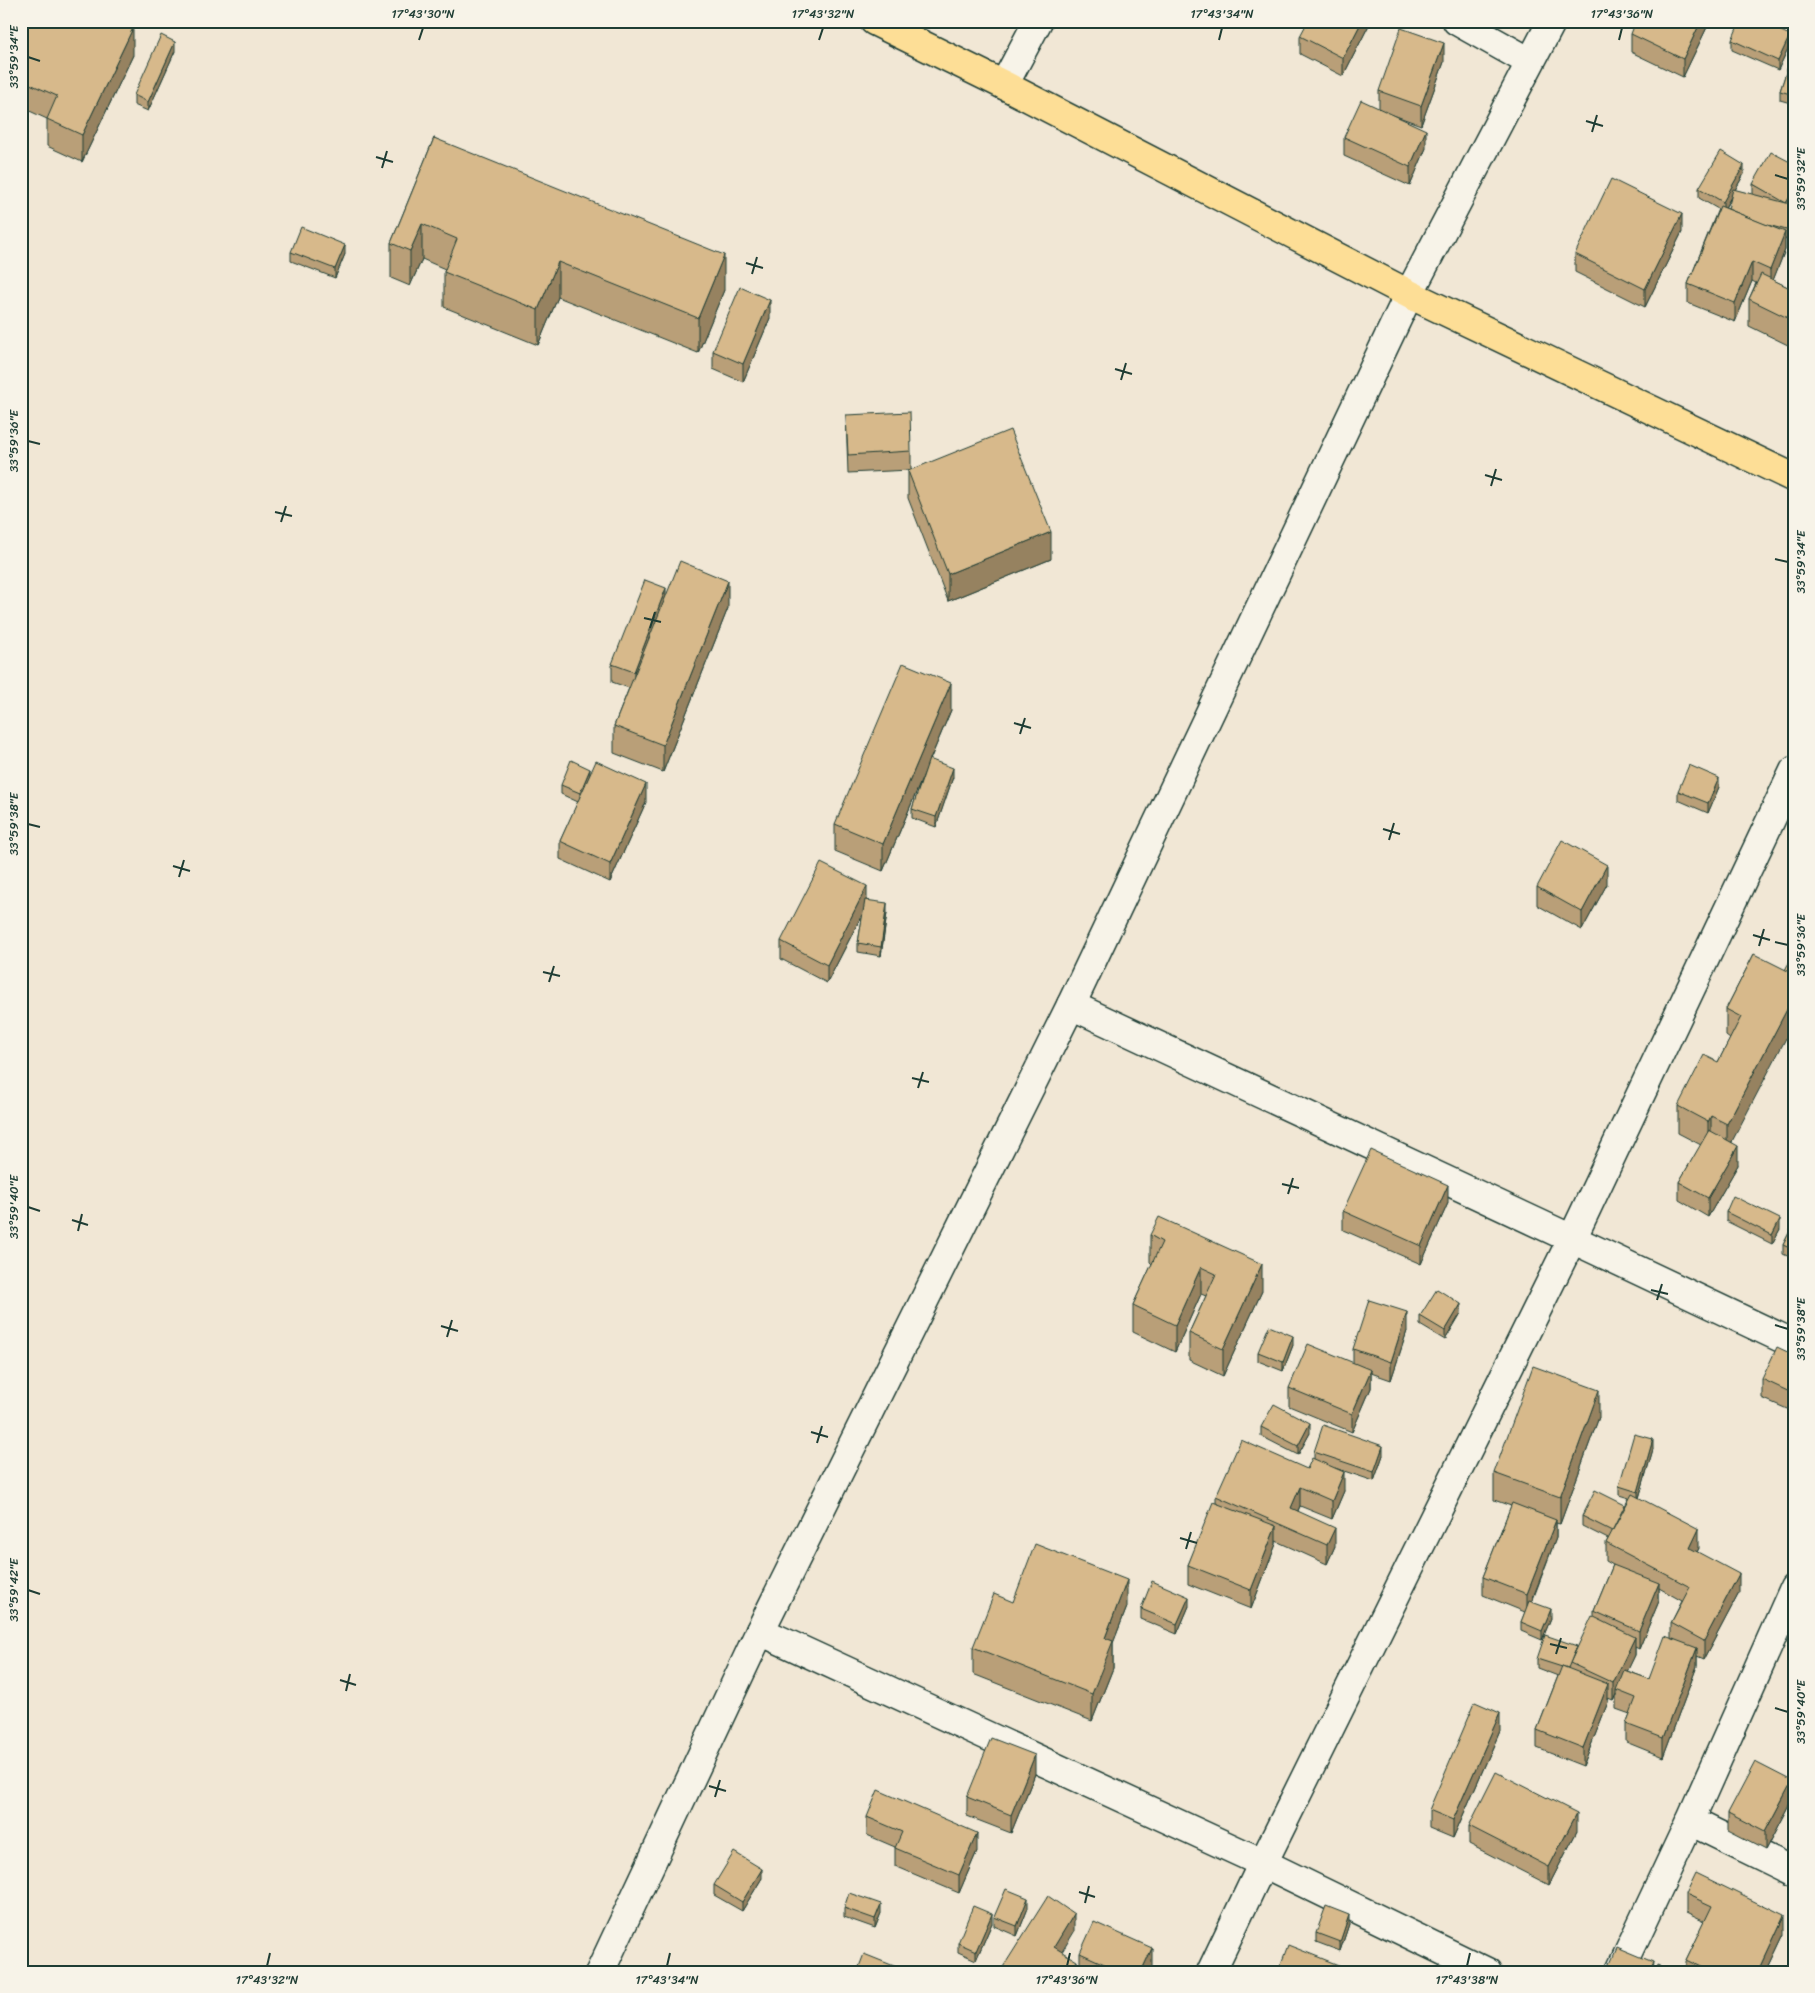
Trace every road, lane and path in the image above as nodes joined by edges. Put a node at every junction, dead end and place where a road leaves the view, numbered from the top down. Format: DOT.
graph roads {
  1 [pos="874,21"];
  2 [pos="1038,21"];
  3 [pos="1458,21"];
  4 [pos="1552,21"];
  5 [pos="1530,62"];
  6 [pos="1004,85"];
  7 [pos="1410,294"];
  8 [pos="1794,478"];
  9 [pos="1794,771"];
  10 [pos="1071,1005"];
  11 [pos="1572,1239"];
  12 [pos="1794,1344"];
  13 [pos="1794,1588"];
  14 [pos="760,1631"];
  15 [pos="1690,1821"];
  16 [pos="1262,1863"];
  17 [pos="1794,1872"];
  18 [pos="600,1972"];
  19 [pos="1211,1972"];
  20 [pos="1487,1972"];
  21 [pos="1619,1972"];
  1 -- 6 [label="main road"];
  2 -- 6 [label="street"];
  3 -- 5 [label="street"];
  4 -- 5 [label="street"];
  5 -- 7 [label="street"];
  6 -- 7 [label="main road"];
  7 -- 8 [label="main road"];
  7 -- 10 [label="street"];
  9 -- 11 [label="street"];
  10 -- 11 [label="street"];
  10 -- 14 [label="street"];
  11 -- 12 [label="street"];
  11 -- 16 [label="street"];
  13 -- 15 [label="street"];
  14 -- 16 [label="street"];
  14 -- 18 [label="street"];
  15 -- 17 [label="street"];
  15 -- 21 [label="street"];
  16 -- 19 [label="street"];
  16 -- 20 [label="street"];
}
